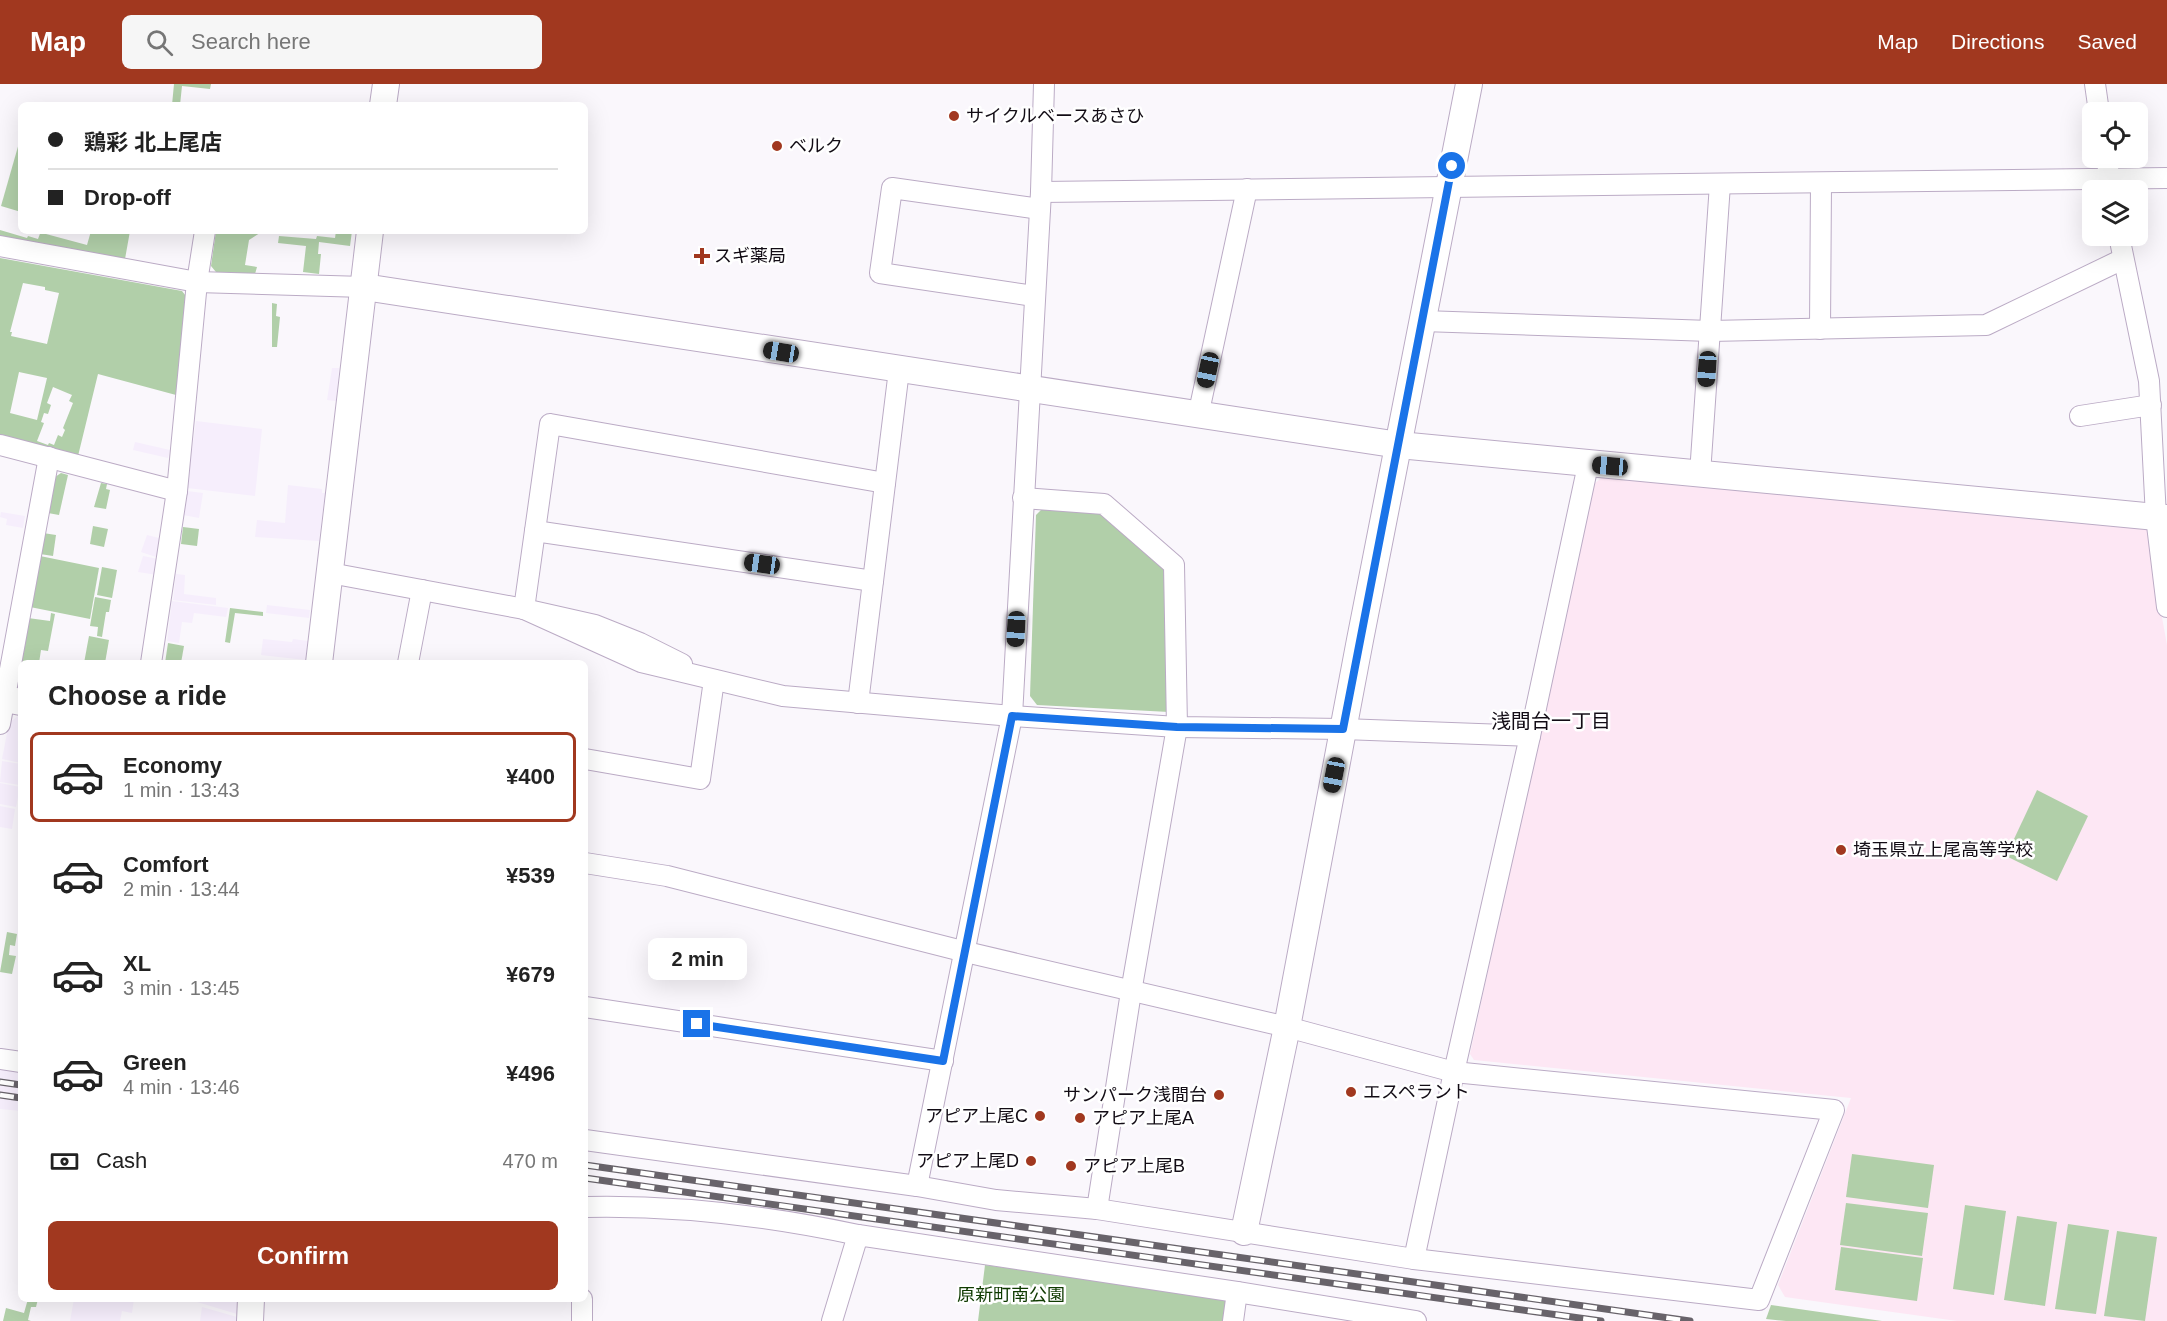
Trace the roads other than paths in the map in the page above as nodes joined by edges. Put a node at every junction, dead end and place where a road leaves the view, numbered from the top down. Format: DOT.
graph roads {
  1 [pos="386,84"];
  2 [pos="1044,84"];
  3 [pos="1469,84"];
  4 [pos="2095,84"];
  5 [pos="383,102"];
  6 [pos="2098,102"];
  7 [pos="2167,178"];
  8 [pos="2148,180"];
  9 [pos="1720,183"];
  10 [pos="1821,183"];
  11 [pos="2082,185"];
  12 [pos="1447,187"];
  13 [pos="1247,189"];
  14 [pos="1040,201"];
  15 [pos="205,234"];
  16 [pos="369,234"];
  17 [pos="0,246"];
  18 [pos="2121,246"];
  19 [pos="2123,259"];
  20 [pos="197,282"];
  21 [pos="364,287"];
  22 [pos="1034,296"];
  23 [pos="1423,321"];
  24 [pos="1820,329"];
  25 [pos="1710,331"];
  26 [pos="899,370"];
  27 [pos="1028,390"];
  28 [pos="2151,405"];
  29 [pos="1198,416"];
  30 [pos="2080,416"];
  31 [pos="0,445"];
  32 [pos="1399,446"];
  33 [pos="49,457"];
  34 [pos="1588,465"];
  35 [pos="1700,474"];
  36 [pos="885,483"];
  37 [pos="177,491"];
  38 [pos="1023,498"];
  39 [pos="2162,518"];
  40 [pos="535,531"];
  41 [pos="330,573"];
  42 [pos="873,581"];
  43 [pos="422,590"];
  44 [pos="2167,607"];
  45 [pos="524,609"];
  46 [pos="151,660"];
  47 [pos="319,660"];
  48 [pos="409,660"];
  49 [pos="714,680"];
  50 [pos="9,699"];
  51 [pos="858,703"];
  52 [pos="1012,716"];
  53 [pos="0,724"];
  54 [pos="1177,727"];
  55 [pos="1343,729"];
  56 [pos="1530,736"];
  57 [pos="588,760"];
  58 [pos="588,863"];
  59 [pos="966,952"];
  60 [pos="1131,992"];
  61 [pos="588,1007"];
  62 [pos="1287,1027"];
  63 [pos="0,1059"];
  64 [pos="943,1061"];
  65 [pos="18,1062"];
  66 [pos="1454,1072"];
  67 [pos="588,1140"];
  68 [pos="917,1186"];
  69 [pos="588,1207"];
  70 [pos="1097,1209"];
  71 [pos="1244,1232"];
  72 [pos="858,1235"];
  73 [pos="1414,1259"];
  74 [pos="1237,1292"];
  75 [pos="251,1302"];
  76 [pos="582,1302"];
  77 [pos="1353,1316"];
  78 [pos="250,1321"];
  79 [pos="582,1321"];
  80 [pos="832,1321"];
  81 [pos="1233,1321"];
  82 [pos="1416,1321"];
  1 -- 5 [label="street"];
  2 -- 14 [label="street"];
  3 -- 12 [label="street"];
  4 -- 6 [label="street"];
  7 -- 8 [label="street"];
  9 -- 10 [label="street"];
  9 -- 12 [label="street"];
  9 -- 25 [label="street"];
  10 -- 11 [label="street"];
  10 -- 24 [label="street"];
  12 -- 13 [label="street"];
  12 -- 23 [label="street"];
  13 -- 14 [label="street"];
  13 -- 29 [label="street"];
  14 -- 22 [label="street"];
  14 -- 22 [label="street"];
  15 -- 20 [label="street"];
  16 -- 21 [label="street"];
  17 -- 20 [label="street"];
  18 -- 19 [label="street"];
  19 -- 24 [label="street"];
  19 -- 28 [label="street"];
  20 -- 21 [label="street"];
  20 -- 37 [label="street"];
  21 -- 26 [label="street"];
  21 -- 41 [label="street"];
  22 -- 27 [label="street"];
  23 -- 25 [label="street"];
  23 -- 32 [label="street"];
  24 -- 25 [label="street"];
  25 -- 35 [label="street"];
  26 -- 27 [label="street"];
  26 -- 36 [label="street"];
  27 -- 29 [label="street"];
  27 -- 38 [label="street"];
  28 -- 30 [label="street"];
  28 -- 39 [label="street"];
  29 -- 32 [label="street"];
  31 -- 33 [label="street"];
  32 -- 34 [label="street"];
  32 -- 55 [label="street"];
  33 -- 37 [label="street"];
  33 -- 50 [label="street"];
  34 -- 35 [label="street"];
  34 -- 56 [label="street"];
  35 -- 39 [label="street"];
  36 -- 40 [label="street"];
  36 -- 42 [label="street"];
  37 -- 46 [label="street"];
  38 -- 52 [label="street"];
  38 -- 54 [label="street"];
  39 -- 44 [label="street"];
  40 -- 42 [label="street"];
  40 -- 45 [label="street"];
  41 -- 43 [label="street"];
  41 -- 47 [label="street"];
  42 -- 51 [label="street"];
  43 -- 45 [label="street"];
  43 -- 48 [label="street"];
  45 -- 49 [label="street"];
  49 -- 51 [label="street"];
  49 -- 57 [label="street"];
  50 -- 53 [label="street"];
  51 -- 52 [label="street"];
  52 -- 54 [label="street"];
  52 -- 59 [label="street"];
  54 -- 55 [label="street"];
  54 -- 60 [label="street"];
  55 -- 56 [label="street"];
  55 -- 62 [label="street"];
  56 -- 66 [label="street"];
  58 -- 59 [label="street"];
  59 -- 60 [label="street"];
  59 -- 64 [label="street"];
  60 -- 62 [label="street"];
  60 -- 70 [label="street"];
  61 -- 64 [label="street"];
  62 -- 66 [label="street"];
  62 -- 71 [label="street"];
  63 -- 65 [label="street"];
  64 -- 68 [label="street"];
  66 -- 73 [label="street"];
  66 -- 73 [label="street"];
  67 -- 68 [label="street"];
  68 -- 70 [label="street"];
  69 -- 72 [label="street"];
  70 -- 71 [label="street"];
  71 -- 73 [label="street"];
  72 -- 74 [label="street"];
  72 -- 80 [label="street"];
  74 -- 77 [label="street"];
  74 -- 81 [label="street"];
  75 -- 78 [label="street"];
  76 -- 79 [label="street"];
  77 -- 82 [label="street"];
}
